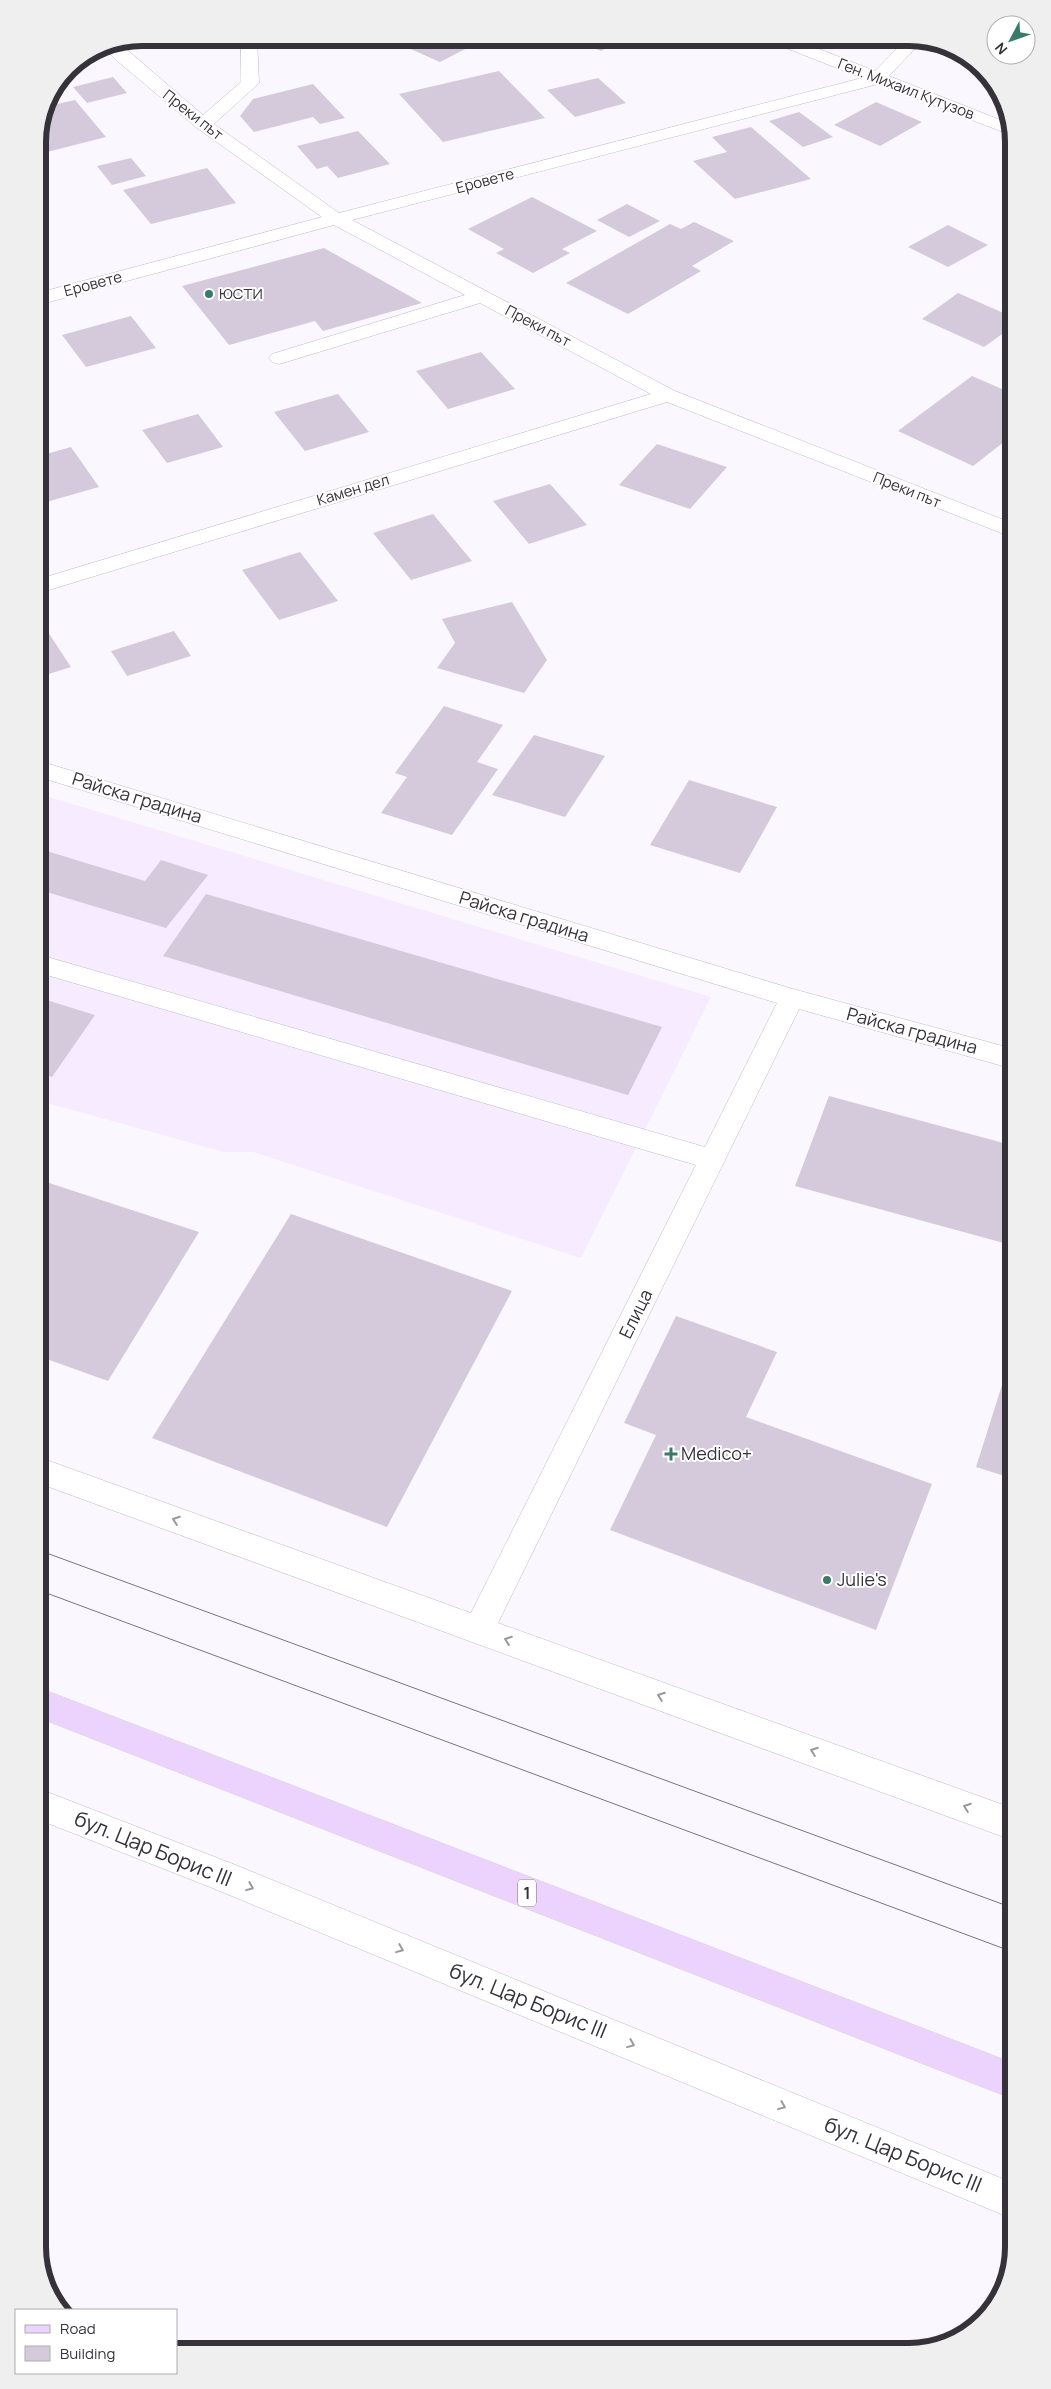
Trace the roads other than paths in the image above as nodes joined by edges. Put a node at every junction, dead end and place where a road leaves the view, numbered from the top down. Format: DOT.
graph roads {
  1 [pos="249,46"];
  2 [pos="797,46"];
  3 [pos="908,46"];
  4 [pos="116,50"];
  5 [pos="877,79"];
  6 [pos="203,124"];
  7 [pos="1004,127"];
  8 [pos="336,219"];
  9 [pos="482,296"];
  10 [pos="46,297"];
  11 [pos="279,358"];
  12 [pos="668,395"];
  13 [pos="1005,528"];
  14 [pos="46,584"];
  15 [pos="46,771"];
  16 [pos="46,966"];
  17 [pos="792,998"];
  18 [pos="1005,1057"];
  19 [pos="712,1160"];
  20 [pos="46,1473"];
  21 [pos="479,1630"];
  22 [pos="46,1706"];
  23 [pos="46,1807"];
  24 [pos="1005,1821"];
  25 [pos="1005,2078"];
  26 [pos="1005,2198"];
  1 -- 6 [label="street"];
  2 -- 5 [label="street, Ген. Михаил Кутузов"];
  3 -- 5 [label="street"];
  4 -- 6 [label="street, Преки път"];
  5 -- 7 [label="street, Ген. Михаил Кутузов"];
  5 -- 8 [label="street, Еровете"];
  6 -- 8 [label="street, Преки път"];
  8 -- 9 [label="street, Преки път"];
  8 -- 10 [label="street, Еровете"];
  9 -- 11 [label="street"];
  9 -- 12 [label="street, Преки път"];
  12 -- 13 [label="street, Преки път"];
  12 -- 14 [label="street, Камен дел"];
  15 -- 17 [label="street, Райска градина"];
  16 -- 19 [label="street"];
  17 -- 18 [label="street, Райска градина"];
  17 -- 19 [label="street, Елица"];
  19 -- 21 [label="street, Елица"];
  21 -- 20 [label="street, one-way"];
  24 -- 21 [label="street, one-way"];
  22 -- 25 [label="main road, 1"];
  23 -- 26 [label="street, бул. Цар Борис III, one-way"];
}
